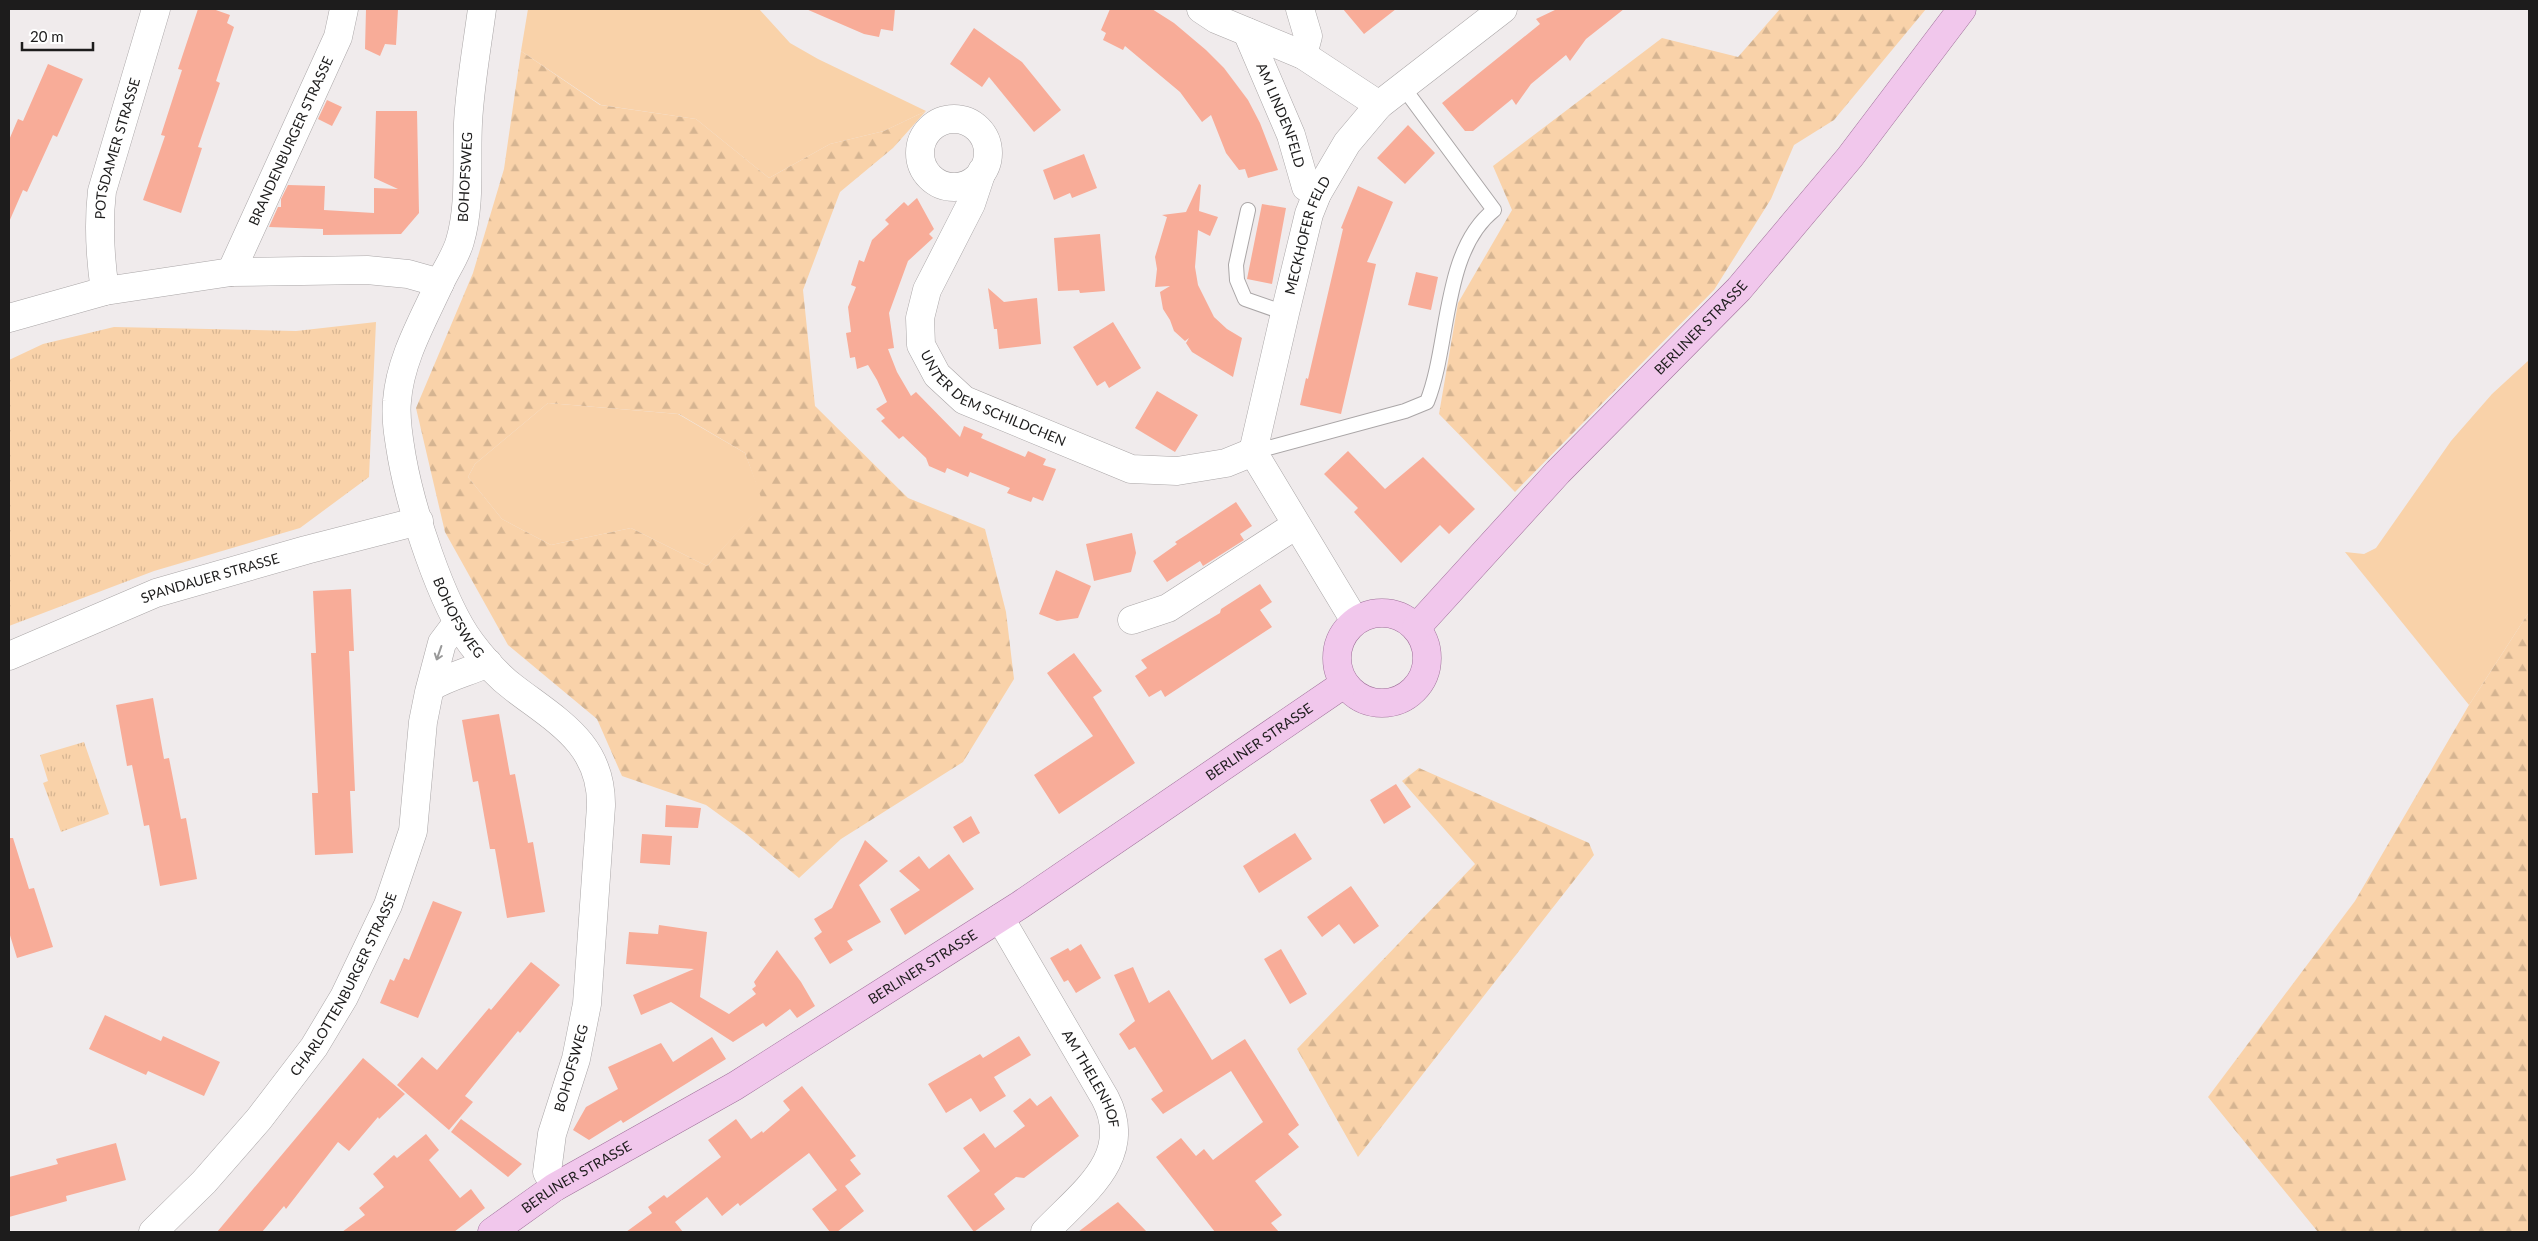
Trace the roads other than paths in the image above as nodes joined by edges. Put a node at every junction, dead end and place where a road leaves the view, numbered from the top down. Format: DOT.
graph roads {
  1 [pos="156,9"];
  2 [pos="344,9"];
  3 [pos="482,9"];
  4 [pos="1201,9"];
  5 [pos="1300,9"];
  6 [pos="1503,9"];
  7 [pos="1962,9"];
  8 [pos="1247,32"];
  9 [pos="1302,56"];
  10 [pos="1403,87"];
  11 [pos="1379,105"];
  12 [pos="982,171"];
  13 [pos="1317,194"];
  14 [pos="1248,210"];
  15 [pos="231,272"];
  16 [pos="440,283"];
  17 [pos="105,291"];
  18 [pos="1285,312"];
  19 [pos="9,318"];
  20 [pos="1253,452"];
  21 [pos="419,521"];
  22 [pos="1296,525"];
  23 [pos="1132,620"];
  24 [pos="1355,621"];
  25 [pos="457,623"];
  26 [pos="1416,628"];
  27 [pos="9,656"];
  28 [pos="488,663"];
  29 [pos="1344,684"];
  30 [pos="431,687"];
  31 [pos="1000,918"];
  32 [pos="556,1187"];
  33 [pos="153,1232"];
  34 [pos="492,1232"];
  35 [pos="1045,1232"];
  1 -- 17 [label="street, POTSDAMER STRASSE"];
  2 -- 15 [label="street, BRANDENBURGER STRASSE"];
  3 -- 16 [label="street, BOHOFSWEG"];
  4 -- 8 [label="street, AM LINDENFELD"];
  5 -- 9 [label="street"];
  6 -- 10 [label="street, MECKHOFER FELD"];
  7 -- 26 [label="main road, BERLINER STRASSE"];
  8 -- 9 [label="street, AM LINDENFELD"];
  8 -- 13 [label="street, AM LINDENFELD"];
  9 -- 11 [label="street, AM LINDENFELD"];
  10 -- 11 [label="street, MECKHOFER FELD"];
  10 -- 20 [label="lane"];
  11 -- 13 [label="street, MECKHOFER FELD"];
  12 -- 20 [label="street, UNTER DEM SCHILDCHEN"];
  13 -- 18 [label="street, MECKHOFER FELD"];
  14 -- 18 [label="lane"];
  15 -- 16 [label="street"];
  15 -- 17 [label="street"];
  16 -- 21 [label="street, BOHOFSWEG"];
  17 -- 19 [label="street"];
  18 -- 20 [label="street, MECKHOFER FELD"];
  20 -- 22 [label="street"];
  21 -- 25 [label="street, BOHOFSWEG"];
  21 -- 27 [label="street, SPANDAUER STRASSE"];
  22 -- 23 [label="street"];
  22 -- 24 [label="street"];
  24 -- 26 [label="main road"];
  24 -- 29 [label="main road"];
  25 -- 28 [label="street, BOHOFSWEG"];
  25 -- 30 [label="street, CHARLOTTENBURGER STRASSE, one-way"];
  26 -- 29 [label="main road"];
  28 -- 30 [label="street"];
  28 -- 32 [label="street, BOHOFSWEG"];
  29 -- 31 [label="main road, BERLINER STRASSE"];
  30 -- 33 [label="street, CHARLOTTENBURGER STRASSE"];
  31 -- 32 [label="main road, BERLINER STRASSE"];
  31 -- 35 [label="street, AM THELENHOF"];
  32 -- 34 [label="main road, BERLINER STRASSE"];
}
